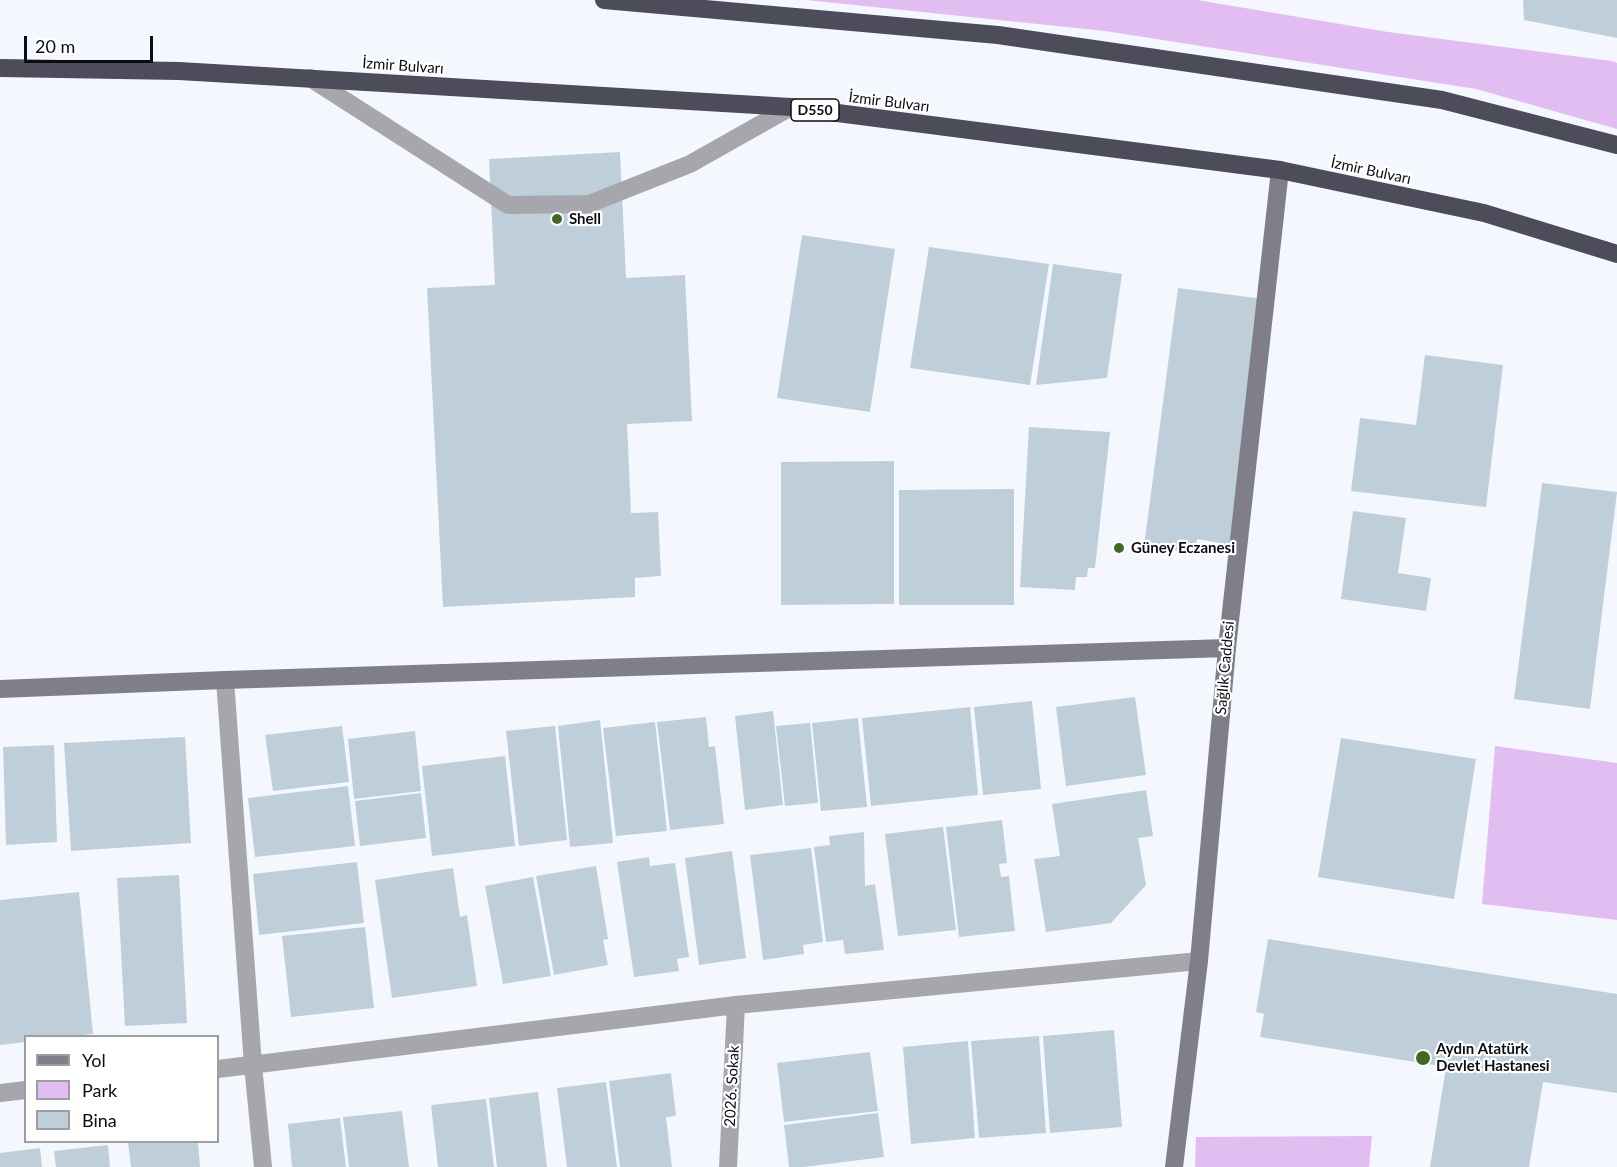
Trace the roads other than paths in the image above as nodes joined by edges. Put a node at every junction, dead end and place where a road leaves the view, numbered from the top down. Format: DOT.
graph roads {
  1 [pos="604,0"];
  2 [pos="0,68"];
  3 [pos="310,78"];
  4 [pos="791,107"];
  5 [pos="1617,145"];
  6 [pos="1280,170"];
  7 [pos="1617,254"];
  8 [pos="1227,648"];
  9 [pos="225,680"];
  10 [pos="0,689"];
  11 [pos="1199,961"];
  12 [pos="736,1005"];
  13 [pos="253,1065"];
  14 [pos="219,1069"];
  15 [pos="24,1090"];
  16 [pos="0,1093"];
  17 [pos="262,1167"];
  18 [pos="728,1167"];
  19 [pos="1174,1167"];
  1 -- 5 [label="highway"];
  2 -- 3 [label="highway, İzmir Bulvarı / D550"];
  3 -- 4 [label="highway, İzmir Bulvarı / D550"];
  3 -- 4 [label="street"];
  4 -- 6 [label="highway, İzmir Bulvarı / D550"];
  6 -- 7 [label="highway, İzmir Bulvarı / D550"];
  6 -- 8 [label="street, Sağlık Caddesi"];
  8 -- 9 [label="street"];
  8 -- 11 [label="street, Sağlık Caddesi"];
  9 -- 10 [label="street"];
  9 -- 13 [label="street"];
  11 -- 12 [label="street"];
  11 -- 19 [label="street, Sağlık Caddesi"];
  12 -- 13 [label="street"];
  12 -- 18 [label="street, 2026. Sokak"];
  13 -- 14 [label="street"];
  13 -- 17 [label="street"];
  15 -- 16 [label="street"];
}
